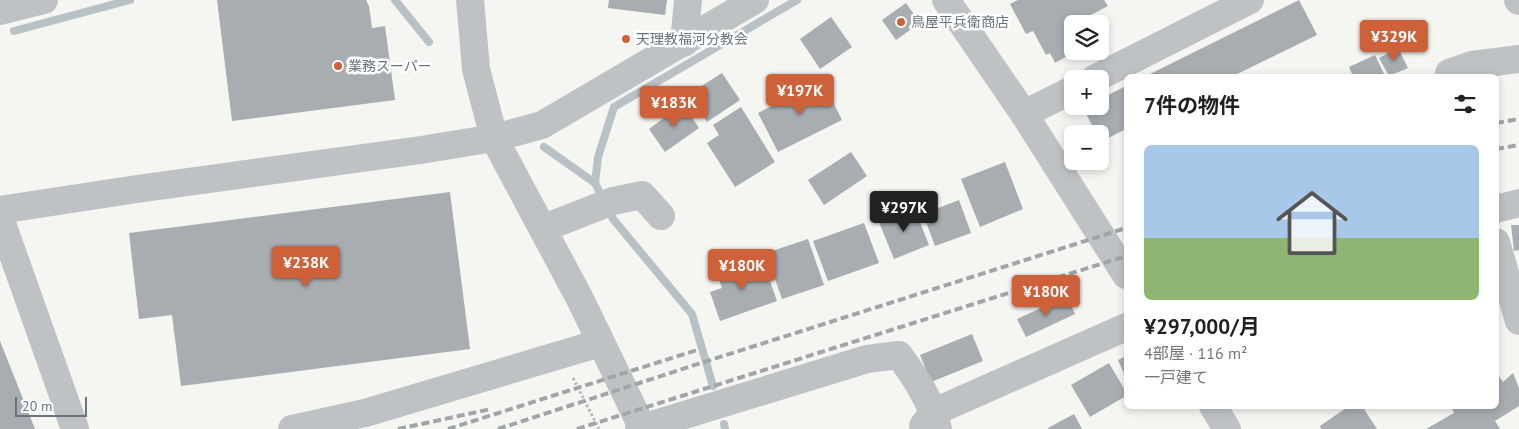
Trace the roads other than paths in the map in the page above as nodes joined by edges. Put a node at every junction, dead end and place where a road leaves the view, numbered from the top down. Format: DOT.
graph roads {
  1 [pos="44,0"];
  2 [pos="470,0"];
  3 [pos="688,0"];
  4 [pos="755,0"];
  5 [pos="946,0"];
  6 [pos="1250,0"];
  7 [pos="0,11"];
  8 [pos="684,43"];
  9 [pos="1519,60"];
  10 [pos="1109,71"];
  11 [pos="1449,74"];
  12 [pos="1064,94"];
  13 [pos="1024,114"];
  14 [pos="494,138"];
  15 [pos="1519,203"];
  16 [pos="1499,208"];
  17 [pos="0,210"];
  18 [pos="661,216"];
  19 [pos="0,218"];
  20 [pos="544,228"];
  21 [pos="1499,252"];
  22 [pos="1124,272"];
  23 [pos="1519,321"];
  24 [pos="1124,328"];
  25 [pos="600,343"];
  26 [pos="1215,409"];
  27 [pos="931,423"];
  28 [pos="75,429"];
  29 [pos="292,429"];
  30 [pos="641,429"];
  31 [pos="1227,429"];
  1 -- 7 [label="street"];
  2 -- 14 [label="street"];
  3 -- 8 [label="street"];
  4 -- 8 [label="street"];
  5 -- 13 [label="street"];
  6 -- 10 [label="street"];
  8 -- 14 [label="street"];
  9 -- 11 [label="street"];
  12 -- 13 [label="street"];
  13 -- 22 [label="street"];
  14 -- 17 [label="street"];
  14 -- 20 [label="street"];
  15 -- 16 [label="street"];
  18 -- 20 [label="street"];
  19 -- 28 [label="street"];
  20 -- 25 [label="street"];
  21 -- 23 [label="street"];
  24 -- 27 [label="street"];
  25 -- 29 [label="street"];
  25 -- 30 [label="street"];
  26 -- 31 [label="street"];
  27 -- 30 [label="street"];
}
